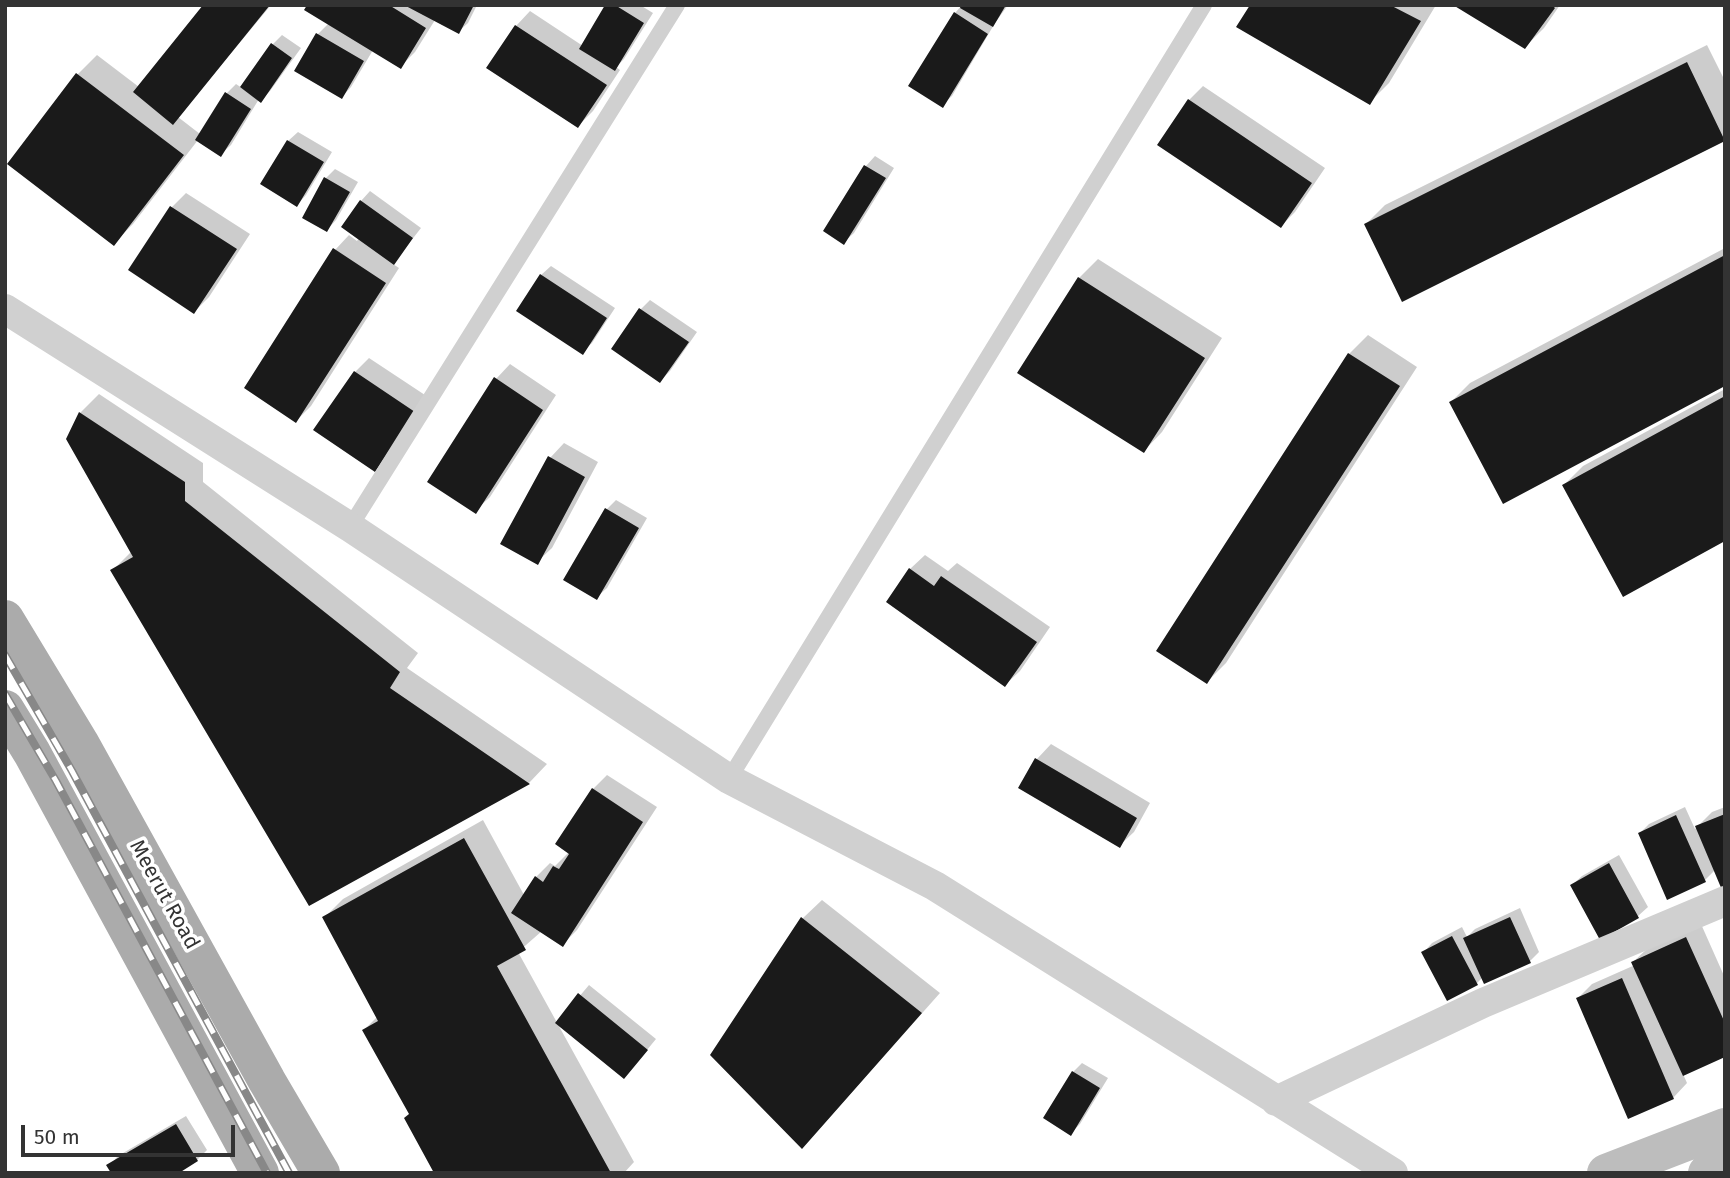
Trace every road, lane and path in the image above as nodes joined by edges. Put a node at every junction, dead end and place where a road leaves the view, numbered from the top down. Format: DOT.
graph roads {
  1 [pos="677,5"];
  2 [pos="1204,5"];
  3 [pos="5,309"];
  4 [pos="350,527"];
  5 [pos="5,619"];
  6 [pos="5,709"];
  7 [pos="729,779"];
  8 [pos="1725,901"];
  9 [pos="1276,1101"];
  10 [pos="1725,1127"];
  11 [pos="1725,1165"];
  12 [pos="260,1173"];
  13 [pos="321,1173"];
  14 [pos="1392,1173"];
  15 [pos="1606,1173"];
  16 [pos="1707,1173"];
  1 -- 4 [label="lane"];
  2 -- 7 [label="lane"];
  3 -- 4 [label="street"];
  4 -- 7 [label="street"];
  5 -- 13 [label="main road, Meerut Road"];
  6 -- 12 [label="main road"];
  7 -- 9 [label="street"];
  8 -- 9 [label="street"];
  9 -- 14 [label="street"];
  10 -- 15 [label="street"];
  11 -- 16 [label="street"];
}
